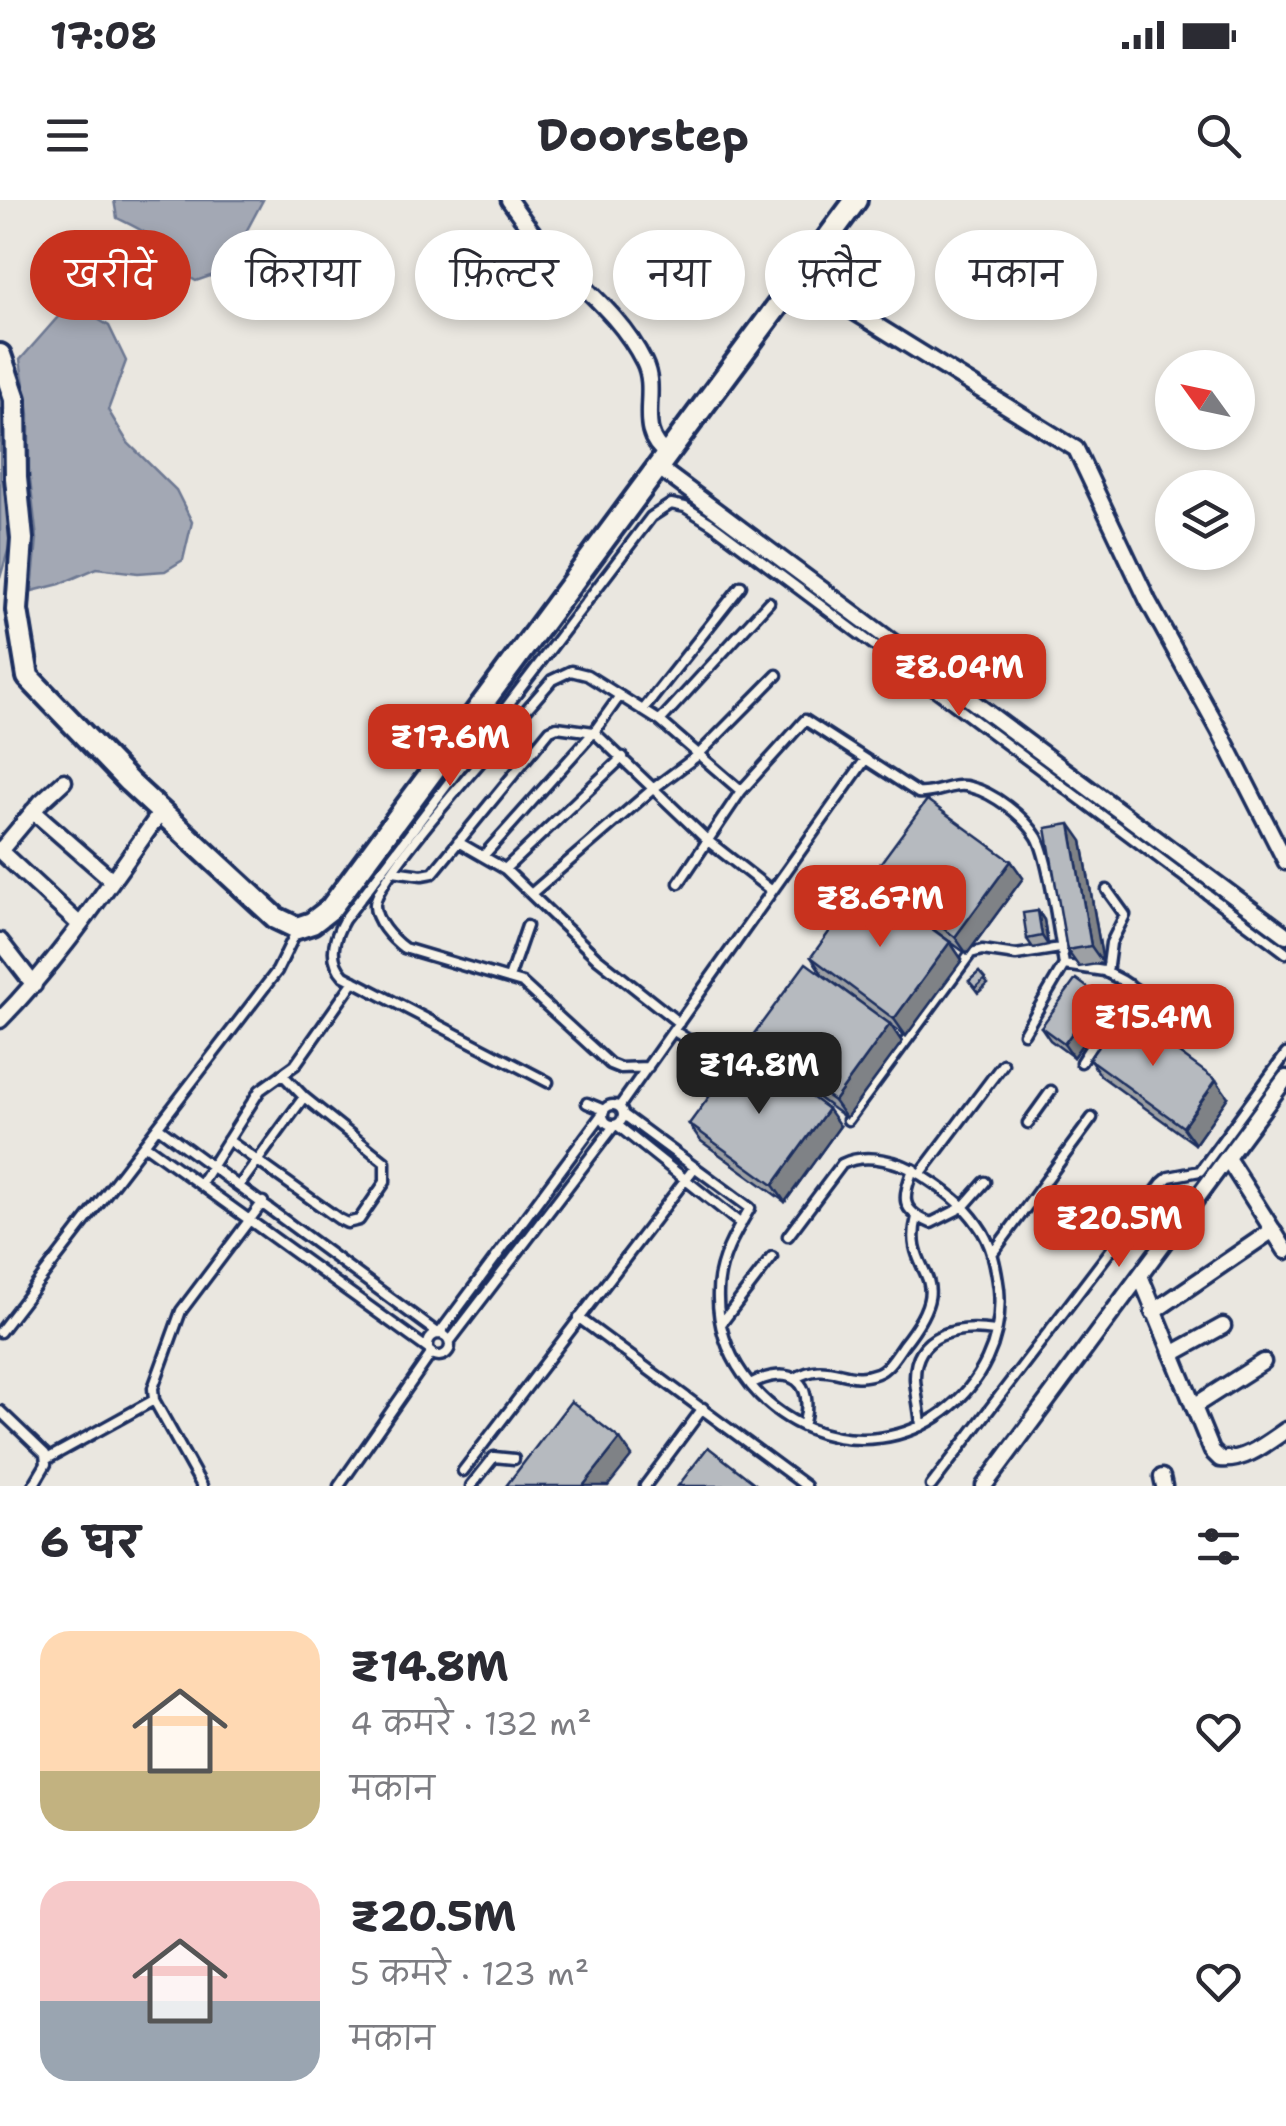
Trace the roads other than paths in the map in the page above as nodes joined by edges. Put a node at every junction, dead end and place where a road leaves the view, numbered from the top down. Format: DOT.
graph roads {
  1 [pos="509,200"];
  2 [pos="856,200"];
  3 [pos="834,230"];
  4 [pos="769,320"];
  5 [pos="867,320"];
  6 [pos="1,357"];
  7 [pos="663,461"];
  8 [pos="740,586"];
  9 [pos="770,602"];
  10 [pos="12,609"];
  11 [pos="777,675"];
  12 [pos="619,697"];
  13 [pos="643,710"];
  14 [pos="660,721"];
  15 [pos="594,732"];
  16 [pos="697,756"];
  17 [pos="623,758"];
  18 [pos="865,760"];
  19 [pos="64,782"];
  20 [pos="654,788"];
  21 [pos="741,792"];
  22 [pos="33,811"];
  23 [pos="161,812"];
  24 [pos="708,841"];
  25 [pos="458,842"];
  26 [pos="484,856"];
  27 [pos="1286,862"];
  28 [pos="505,869"];
  29 [pos="393,871"];
  30 [pos="112,880"];
  31 [pos="679,883"];
  32 [pos="1107,890"];
  33 [pos="772,891"];
  34 [pos="532,893"];
  35 [pos="80,925"];
  36 [pos="526,926"];
  37 [pos="297,928"];
  38 [pos="1286,935"];
  39 [pos="0,941"];
  40 [pos="1060,948"];
  41 [pos="1286,953"];
  42 [pos="1064,965"];
  43 [pos="1107,972"];
  44 [pos="509,978"];
  45 [pos="354,981"];
  46 [pos="34,985"];
  47 [pos="1130,985"];
  48 [pos="0,1020"];
  49 [pos="676,1027"];
  50 [pos="1024,1033"];
  51 [pos="1212,1040"];
  52 [pos="1286,1054"];
  53 [pos="1081,1062"];
  54 [pos="726,1064"];
  55 [pos="1004,1064"];
  56 [pos="648,1067"];
  57 [pos="282,1074"];
  58 [pos="1286,1078"];
  59 [pos="548,1082"];
  60 [pos="1051,1091"];
  61 [pos="304,1097"];
  62 [pos="587,1103"];
  63 [pos="622,1111"];
  64 [pos="604,1112"];
  65 [pos="1092,1118"];
  66 [pos="848,1120"];
  67 [pos="1028,1123"];
  68 [pos="615,1125"];
  69 [pos="158,1127"];
  70 [pos="228,1140"];
  71 [pos="144,1144"];
  72 [pos="1227,1158"];
  73 [pos="258,1159"];
  74 [pos="212,1166"];
  75 [pos="695,1168"];
  76 [pos="917,1172"];
  77 [pos="686,1179"];
  78 [pos="985,1182"];
  79 [pos="200,1183"];
  80 [pos="240,1186"];
  81 [pos="262,1202"];
  82 [pos="964,1207"];
  83 [pos="917,1217"];
  84 [pos="250,1219"];
  85 [pos="741,1224"];
  86 [pos="1273,1230"];
  87 [pos="788,1236"];
  88 [pos="1286,1251"];
  89 [pos="992,1254"];
  90 [pos="772,1258"];
  91 [pos="1140,1278"];
  92 [pos="1154,1312"];
  93 [pos="580,1318"];
  94 [pos="721,1324"];
  95 [pos="1223,1326"];
  96 [pos="1,1330"];
  97 [pos="995,1331"];
  98 [pos="439,1334"];
  99 [pos="909,1338"];
  100 [pos="450,1341"];
  101 [pos="922,1349"];
  102 [pos="430,1351"];
  103 [pos="1172,1354"];
  104 [pos="1262,1362"];
  105 [pos="794,1379"];
  106 [pos="750,1384"];
  107 [pos="154,1400"];
  108 [pos="1194,1406"];
  109 [pos="703,1408"];
  110 [pos="0,1410"];
  111 [pos="803,1426"];
  112 [pos="921,1426"];
  113 [pos="1286,1430"];
  114 [pos="514,1458"];
  115 [pos="47,1459"];
  116 [pos="463,1471"];
  117 [pos="33,1486"];
  118 [pos="202,1486"];
  119 [pos="339,1486"];
  120 [pos="471,1486"];
  121 [pos="645,1486"];
  122 [pos="806,1486"];
  123 [pos="931,1486"];
  124 [pos="984,1486"];
  1 -- 7 [label="street"];
  2 -- 3 [label="street"];
  4 -- 7 [label="street"];
  5 -- 27 [label="street"];
  6 -- 10 [label="street"];
  7 -- 37 [label="street"];
  7 -- 38 [label="street"];
  8 -- 13 [label="lane"];
  9 -- 14 [label="lane"];
  10 -- 23 [label="street"];
  11 -- 16 [label="lane"];
  12 -- 13 [label="lane"];
  12 -- 15 [label="lane"];
  12 -- 29 [label="lane"];
  13 -- 14 [label="lane"];
  14 -- 16 [label="lane"];
  15 -- 17 [label="lane"];
  15 -- 25 [label="lane"];
  15 -- 26 [label="lane"];
  16 -- 20 [label="lane"];
  16 -- 21 [label="lane"];
  17 -- 20 [label="lane"];
  17 -- 28 [label="lane"];
  18 -- 21 [label="lane"];
  18 -- 33 [label="lane"];
  18 -- 40 [label="lane"];
  19 -- 22 [label="street"];
  20 -- 24 [label="lane"];
  20 -- 34 [label="lane"];
  21 -- 24 [label="lane"];
  22 -- 30 [label="street"];
  22 -- 35 [label="street"];
  23 -- 30 [label="street"];
  23 -- 37 [label="street"];
  24 -- 31 [label="lane"];
  24 -- 33 [label="lane"];
  25 -- 26 [label="lane"];
  25 -- 29 [label="lane"];
  26 -- 28 [label="lane"];
  28 -- 34 [label="lane"];
  29 -- 44 [label="lane"];
  30 -- 35 [label="street"];
  32 -- 43 [label="lane"];
  33 -- 49 [label="lane"];
  34 -- 49 [label="lane"];
  35 -- 46 [label="street"];
  36 -- 44 [label="lane"];
  37 -- 69 [label="lane"];
  39 -- 46 [label="street"];
  40 -- 42 [label="lane"];
  40 -- 66 [label="lane"];
  41 -- 45 [label="lane"];
  42 -- 43 [label="lane"];
  42 -- 50 [label="lane"];
  43 -- 47 [label="lane"];
  44 -- 56 [label="lane"];
  45 -- 57 [label="lane"];
  45 -- 59 [label="lane"];
  46 -- 48 [label="street"];
  47 -- 51 [label="lane"];
  47 -- 53 [label="lane"];
  49 -- 54 [label="lane"];
  49 -- 56 [label="lane"];
  52 -- 123 [label="lane"];
  55 -- 76 [label="lane"];
  56 -- 63 [label="lane"];
  57 -- 61 [label="lane"];
  57 -- 70 [label="lane"];
  58 -- 72 [label="street"];
  60 -- 67 [label="lane"];
  61 -- 73 [label="lane"];
  61 -- 73 [label="lane"];
  62 -- 64 [label="lane"];
  63 -- 64 [label="lane"];
  63 -- 68 [label="lane"];
  63 -- 75 [label="lane"];
  64 -- 68 [label="lane"];
  64 -- 98 [label="lane"];
  65 -- 89 [label="lane"];
  68 -- 77 [label="lane"];
  68 -- 100 [label="lane"];
  69 -- 71 [label="lane"];
  69 -- 74 [label="lane"];
  70 -- 73 [label="lane"];
  70 -- 74 [label="lane"];
  71 -- 79 [label="lane"];
  71 -- 96 [label="lane"];
  72 -- 86 [label="street"];
  72 -- 91 [label="street"];
  73 -- 80 [label="lane"];
  74 -- 79 [label="lane"];
  74 -- 80 [label="lane"];
  75 -- 77 [label="lane"];
  75 -- 85 [label="lane"];
  76 -- 82 [label="lane"];
  76 -- 83 [label="lane"];
  76 -- 87 [label="lane"];
  77 -- 85 [label="lane"];
  77 -- 93 [label="lane"];
  78 -- 82 [label="lane"];
  79 -- 84 [label="lane"];
  80 -- 81 [label="lane"];
  81 -- 84 [label="lane"];
  81 -- 98 [label="lane"];
  82 -- 83 [label="lane"];
  82 -- 89 [label="lane"];
  83 -- 99 [label="lane"];
  84 -- 102 [label="lane"];
  84 -- 107 [label="lane"];
  85 -- 94 [label="lane"];
  86 -- 88 [label="street"];
  86 -- 92 [label="street"];
  89 -- 97 [label="lane"];
  90 -- 94 [label="lane"];
  91 -- 92 [label="street"];
  91 -- 124 [label="street"];
  92 -- 103 [label="street"];
  93 -- 109 [label="lane"];
  93 -- 116 [label="lane"];
  94 -- 106 [label="lane"];
  95 -- 103 [label="street"];
  97 -- 101 [label="lane"];
  97 -- 112 [label="lane"];
  98 -- 100 [label="lane"];
  98 -- 102 [label="lane"];
  99 -- 101 [label="lane"];
  99 -- 105 [label="lane"];
  100 -- 102 [label="lane"];
  101 -- 112 [label="lane"];
  102 -- 119 [label="lane"];
  103 -- 108 [label="street"];
  104 -- 108 [label="street"];
  105 -- 106 [label="lane"];
  105 -- 111 [label="lane"];
  106 -- 111 [label="lane"];
  107 -- 115 [label="lane"];
  107 -- 118 [label="lane"];
  108 -- 113 [label="street"];
  109 -- 121 [label="lane"];
  109 -- 122 [label="lane"];
  110 -- 115 [label="lane"];
  111 -- 112 [label="lane"];
  114 -- 120 [label="lane"];
  115 -- 117 [label="lane"];
}
